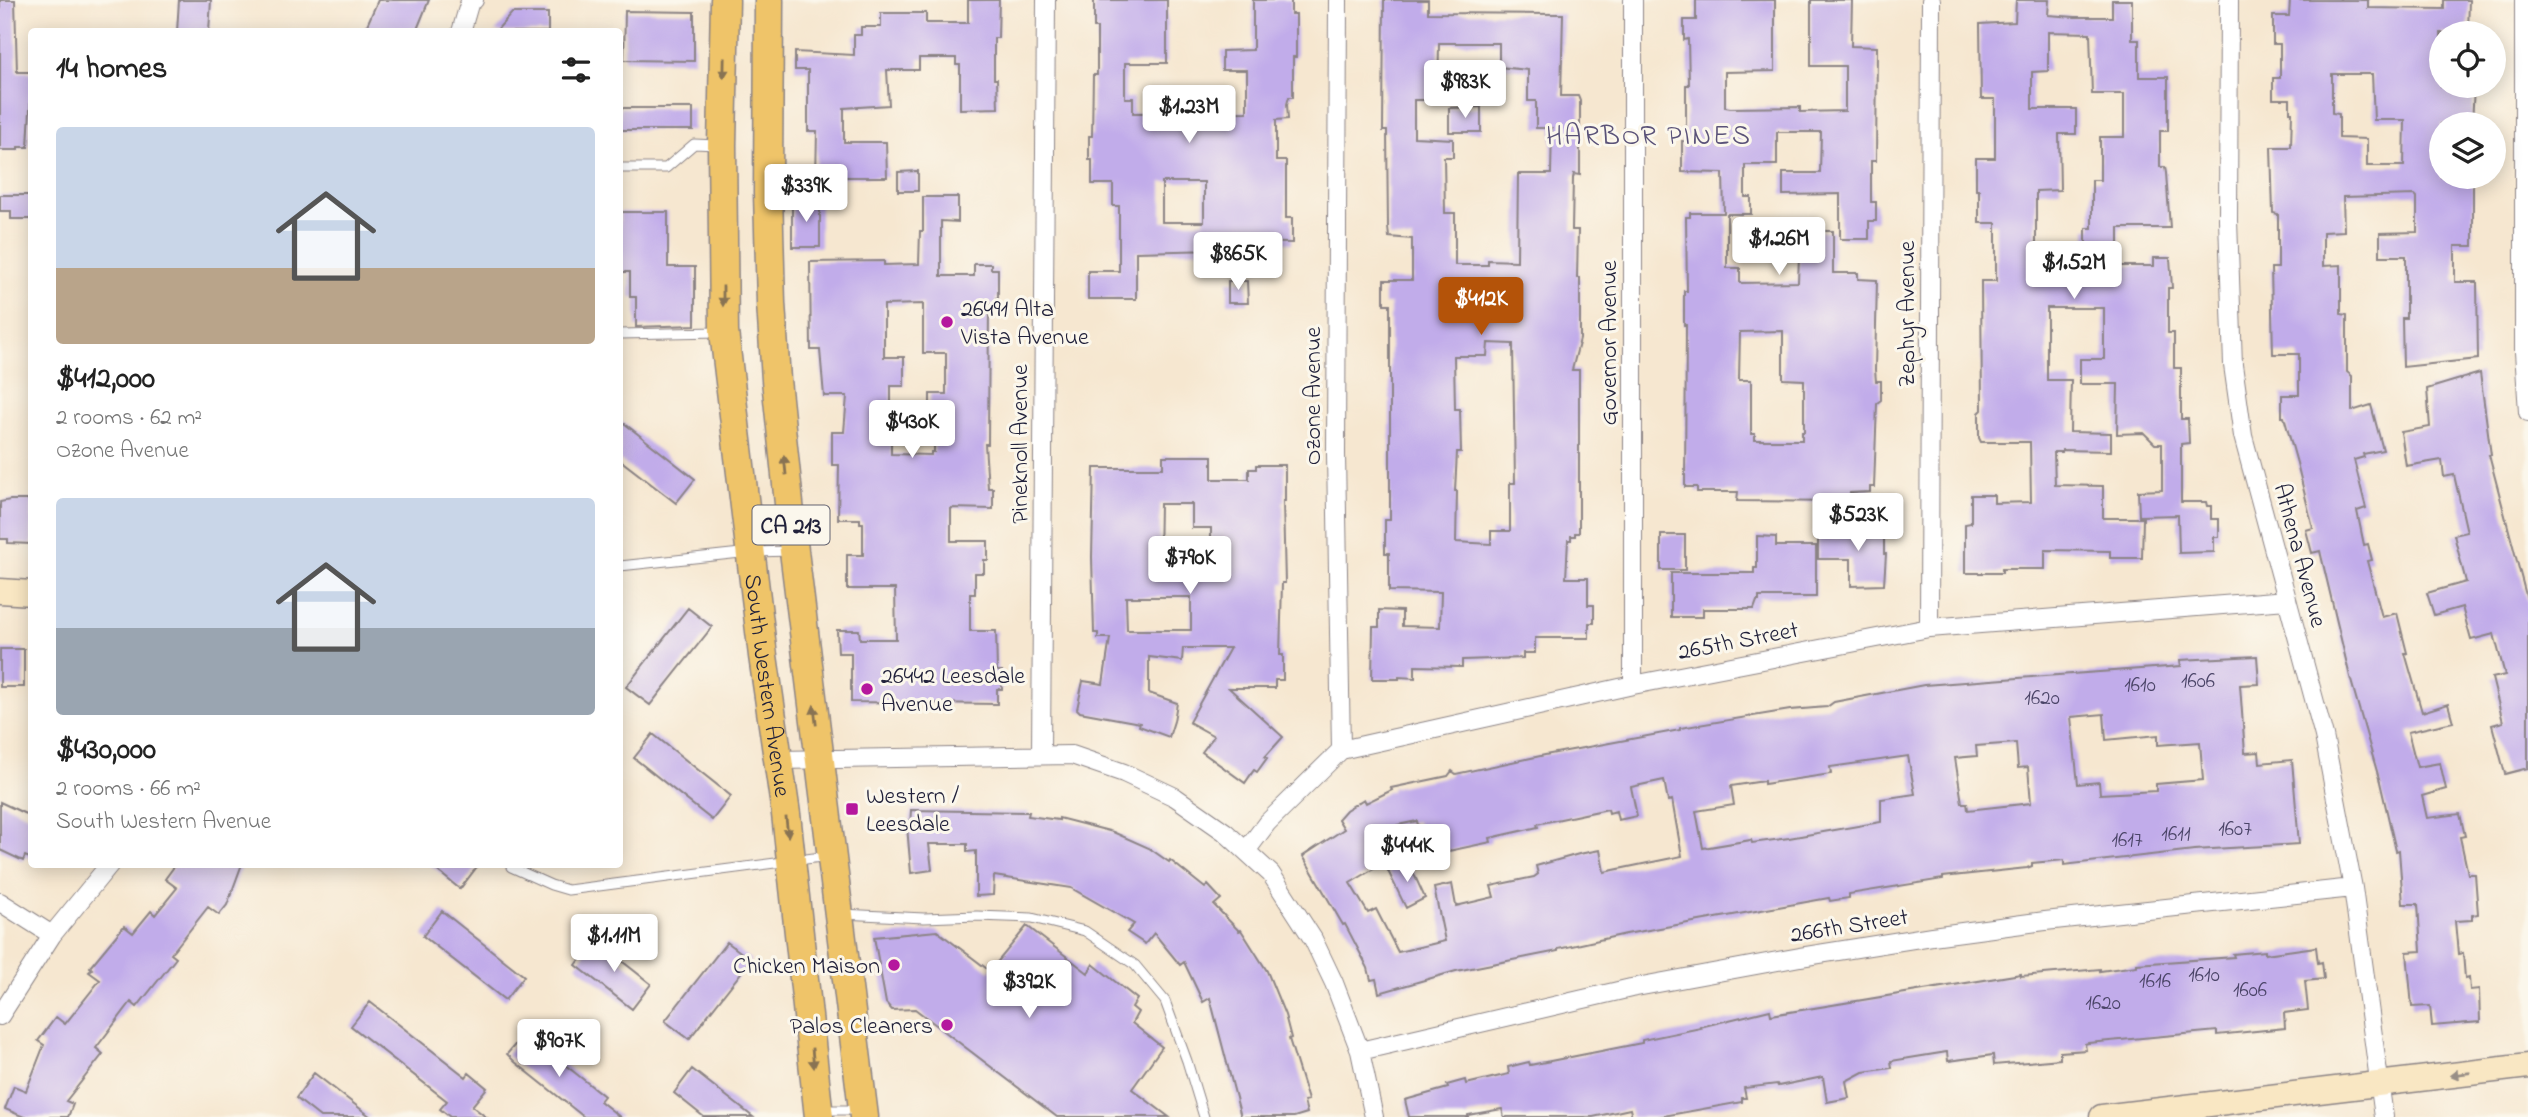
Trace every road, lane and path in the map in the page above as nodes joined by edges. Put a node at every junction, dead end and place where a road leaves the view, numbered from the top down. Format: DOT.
graph roads {
  1 [pos="474,0"];
  2 [pos="725,0"];
  3 [pos="769,0"];
  4 [pos="1338,0"];
  5 [pos="1633,0"];
  6 [pos="1931,0"];
  7 [pos="2229,0"];
  8 [pos="2524,0"];
  9 [pos="1046,4"];
  10 [pos="462,28"];
  11 [pos="722,145"];
  12 [pos="623,168"];
  13 [pos="724,332"];
  14 [pos="623,334"];
  15 [pos="2528,412"];
  16 [pos="794,551"];
  17 [pos="750,552"];
  18 [pos="623,566"];
  19 [pos="0,591"];
  20 [pos="28,593"];
  21 [pos="2287,600"];
  22 [pos="1929,628"];
  23 [pos="1633,685"];
  24 [pos="1341,750"];
  25 [pos="1041,755"];
  26 [pos="820,757"];
  27 [pos="779,760"];
  28 [pos="1246,851"];
  29 [pos="830,856"];
  30 [pos="791,861"];
  31 [pos="107,868"];
  32 [pos="513,868"];
  33 [pos="2353,888"];
  34 [pos="0,902"];
  35 [pos="838,914"];
  36 [pos="52,934"];
  37 [pos="0,1016"];
  38 [pos="1360,1051"];
  39 [pos="2528,1066"];
  40 [pos="2379,1084"];
  41 [pos="819,1113"];
  42 [pos="864,1113"];
  43 [pos="1204,1117"];
  44 [pos="1374,1117"];
  45 [pos="2102,1117"];
  46 [pos="2384,1117"];
  1 -- 10 [label="street"];
  2 -- 11 [label="main road, South Western Avenue / CA 213, one-way"];
  16 -- 3 [label="main road, South Western Avenue / CA 213, one-way"];
  4 -- 24 [label="street, Ozone Avenue"];
  5 -- 23 [label="street, Governor Avenue"];
  6 -- 22 [label="street, Zephyr Avenue"];
  7 -- 21 [label="street, Athena Avenue"];
  8 -- 15 [label="street"];
  9 -- 25 [label="street, Pineknoll Avenue"];
  11 -- 12 [label="lane"];
  11 -- 13 [label="main road, South Western Avenue / CA 213, one-way"];
  13 -- 14 [label="lane"];
  13 -- 17 [label="main road, South Western Avenue / CA 213"];
  16 -- 17 [label="lane"];
  26 -- 16 [label="main road, South Western Avenue / CA 213, one-way"];
  17 -- 18 [label="lane"];
  17 -- 27 [label="main road, South Western Avenue / CA 213"];
  19 -- 20 [label="main road"];
  21 -- 22 [label="street, 265th Street"];
  21 -- 33 [label="street, Athena Avenue"];
  22 -- 23 [label="street, 265th Street"];
  23 -- 24 [label="street, 265th Street"];
  24 -- 28 [label="street"];
  25 -- 26 [label="street"];
  25 -- 28 [label="street"];
  26 -- 27 [label="street"];
  26 -- 29 [label="main road, South Western Avenue / CA 213"];
  27 -- 30 [label="main road, South Western Avenue / CA 213, one-way"];
  28 -- 38 [label="street"];
  29 -- 30 [label="lane"];
  29 -- 35 [label="main road, South Western Avenue / CA 213"];
  30 -- 32 [label="lane"];
  30 -- 41 [label="main road, South Western Avenue / CA 213, one-way"];
  31 -- 36 [label="street"];
  33 -- 38 [label="street, 266th Street"];
  33 -- 40 [label="street, Athena Avenue"];
  34 -- 36 [label="street"];
  35 -- 42 [label="main road, South Western Avenue / CA 213"];
  35 -- 43 [label="lane"];
  36 -- 37 [label="street"];
  38 -- 44 [label="street"];
  39 -- 40 [label="main road, one-way"];
  40 -- 45 [label="main road"];
  40 -- 46 [label="street, Athena Avenue"];
  41 -- 42 [label="lane"];
}
